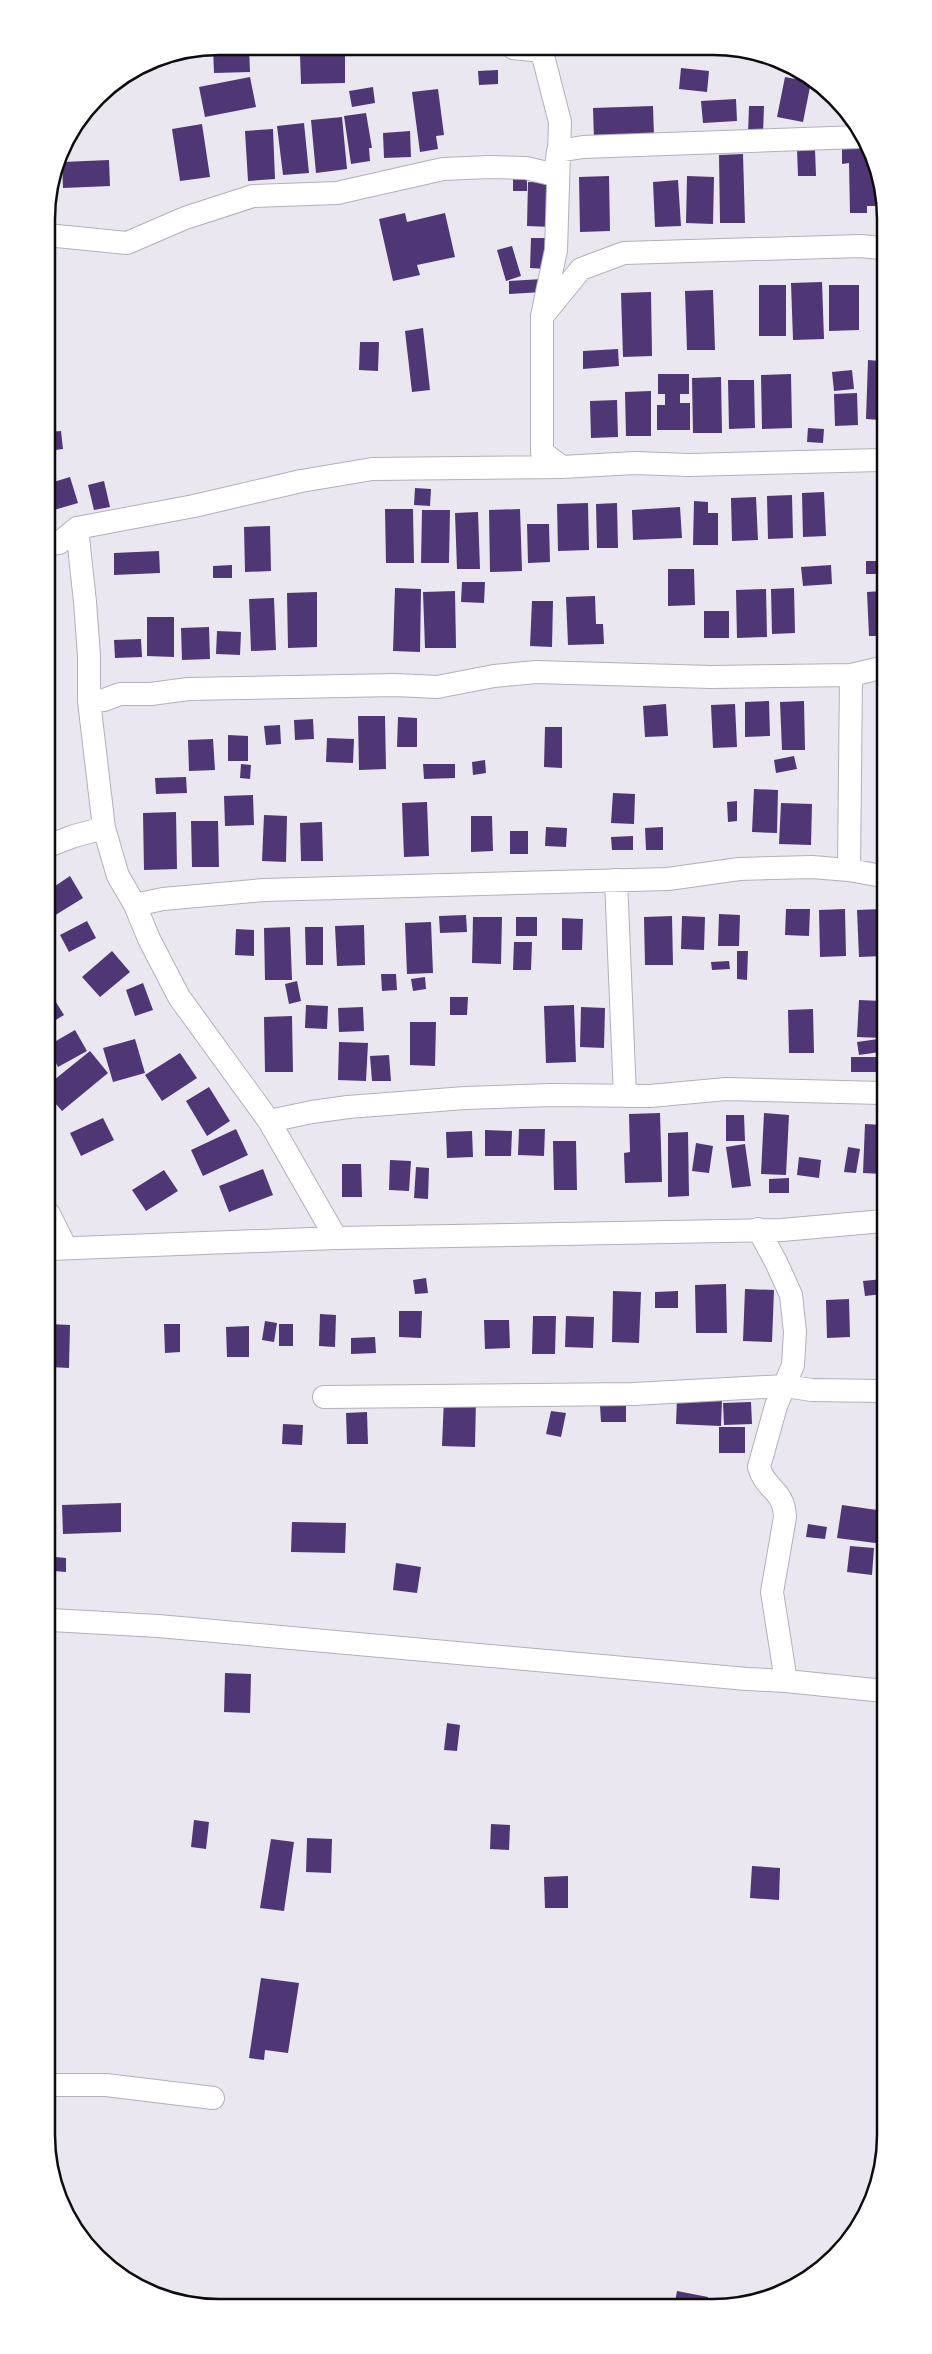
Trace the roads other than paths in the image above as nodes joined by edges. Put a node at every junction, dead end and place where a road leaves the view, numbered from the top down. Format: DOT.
graph roads {
  1 [pos="543,55"];
  2 [pos="855,137"];
  3 [pos="558,151"];
  4 [pos="55,236"];
  5 [pos="877,248"];
  6 [pos="542,316"];
  7 [pos="877,460"];
  8 [pos="562,467"];
  9 [pos="77,528"];
  10 [pos="55,544"];
  11 [pos="877,669"];
  12 [pos="851,675"];
  13 [pos="89,701"];
  14 [pos="104,828"];
  15 [pos="55,843"];
  16 [pos="849,870"];
  17 [pos="877,875"];
  18 [pos="616,880"];
  19 [pos="135,905"];
  20 [pos="877,1093"];
  21 [pos="625,1096"];
  22 [pos="269,1121"];
  23 [pos="877,1222"];
  24 [pos="758,1229"];
  25 [pos="336,1238"];
  26 [pos="58,1249"];
  27 [pos="785,1386"];
  28 [pos="877,1391"];
  29 [pos="324,1397"];
  30 [pos="55,1620"];
  31 [pos="786,1680"];
  32 [pos="877,1690"];
  33 [pos="55,2085"];
  34 [pos="213,2098"];
  1 -- 3 [label="street"];
  2 -- 3 [label="street"];
  3 -- 4 [label="street"];
  3 -- 6 [label="street"];
  5 -- 6 [label="street"];
  6 -- 8 [label="street"];
  7 -- 8 [label="street"];
  8 -- 9 [label="street"];
  9 -- 10 [label="street"];
  9 -- 13 [label="street"];
  11 -- 12 [label="street"];
  12 -- 13 [label="street"];
  12 -- 16 [label="street"];
  13 -- 14 [label="street"];
  14 -- 15 [label="street"];
  14 -- 19 [label="street"];
  16 -- 17 [label="street"];
  16 -- 18 [label="street"];
  18 -- 19 [label="street"];
  18 -- 21 [label="street"];
  19 -- 22 [label="street"];
  20 -- 21 [label="street"];
  21 -- 22 [label="street"];
  22 -- 25 [label="street"];
  23 -- 24 [label="street"];
  24 -- 25 [label="street"];
  24 -- 27 [label="street"];
  25 -- 26 [label="street"];
  27 -- 28 [label="street"];
  27 -- 29 [label="street"];
  27 -- 31 [label="street"];
  30 -- 31 [label="street"];
  31 -- 32 [label="street"];
  33 -- 34 [label="street"];
}
